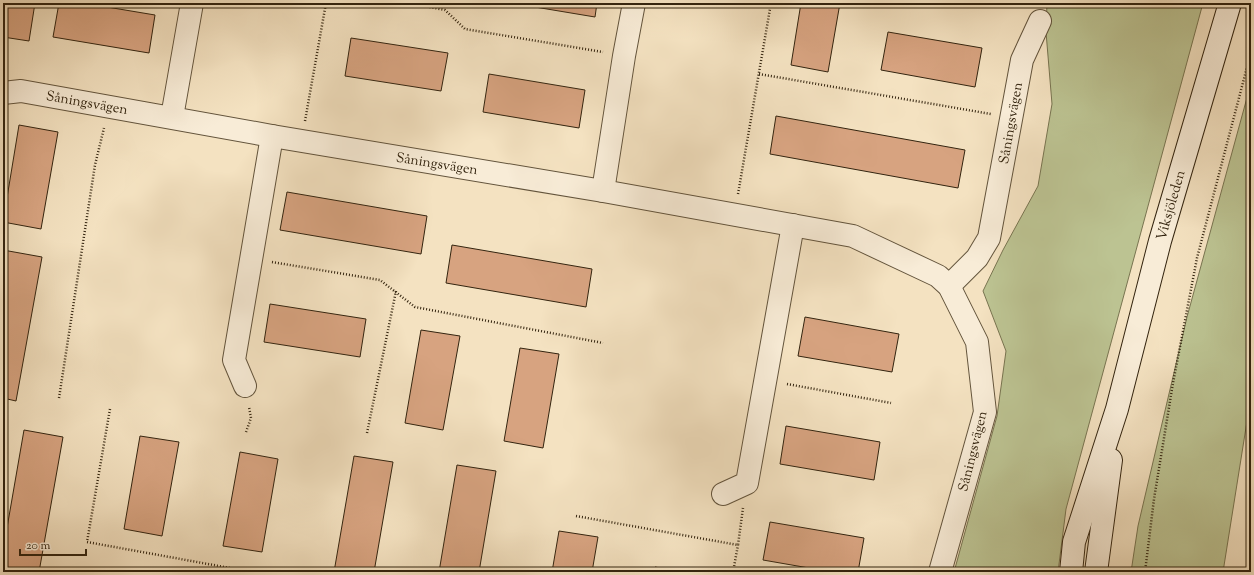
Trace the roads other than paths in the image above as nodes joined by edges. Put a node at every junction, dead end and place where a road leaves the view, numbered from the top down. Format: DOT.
graph roads {
  1 [pos="192,3"];
  2 [pos="634,3"];
  3 [pos="1230,3"];
  4 [pos="1040,21"];
  5 [pos="3,93"];
  6 [pos="172,118"];
  7 [pos="272,136"];
  8 [pos="603,190"];
  9 [pos="793,225"];
  10 [pos="949,286"];
  11 [pos="245,386"];
  12 [pos="1117,409"];
  13 [pos="723,494"];
  14 [pos="940,572"];
  15 [pos="1071,572"];
  16 [pos="1096,572"];
  1 -- 6 [label="street"];
  2 -- 8 [label="street"];
  3 -- 12 [label="street, Viksjöleden"];
  4 -- 10 [label="street, Såningsvägen"];
  5 -- 6 [label="street, Såningsvägen"];
  6 -- 7 [label="street, Såningsvägen"];
  7 -- 8 [label="street, Såningsvägen"];
  7 -- 11 [label="street"];
  8 -- 9 [label="street, Såningsvägen"];
  9 -- 10 [label="street, Såningsvägen"];
  9 -- 13 [label="street"];
  10 -- 14 [label="street, Såningsvägen"];
  12 -- 15 [label="street, Viksjöleden"];
  12 -- 16 [label="street, Viksjöleden"];
}
